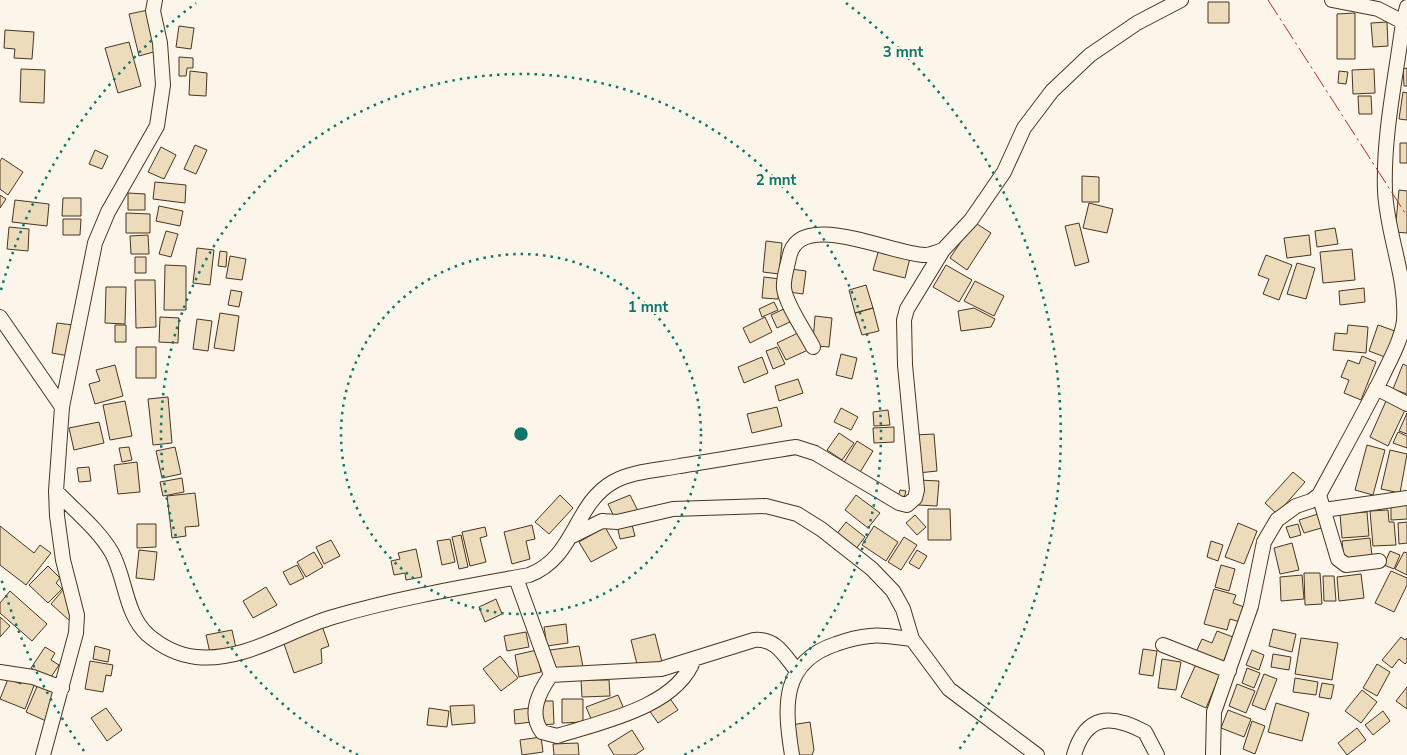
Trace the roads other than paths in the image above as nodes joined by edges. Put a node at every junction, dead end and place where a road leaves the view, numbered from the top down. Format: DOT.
graph roads {
  1 [pos="155,0"];
  2 [pos="1181,0"];
  3 [pos="1332,0"];
  4 [pos="1405,0"];
  5 [pos="1407,7"];
  6 [pos="1403,22"];
  7 [pos="943,250"];
  8 [pos="0,317"];
  9 [pos="813,347"];
  10 [pos="1376,388"];
  11 [pos="1407,404"];
  12 [pos="62,407"];
  13 [pos="56,491"];
  14 [pos="1319,495"];
  15 [pos="1407,498"];
  16 [pos="1324,510"];
  17 [pos="572,536"];
  18 [pos="1379,561"];
  19 [pos="516,578"];
  20 [pos="912,639"];
  21 [pos="1163,645"];
  22 [pos="694,659"];
  23 [pos="1229,670"];
  24 [pos="796,671"];
  25 [pos="0,672"];
  26 [pos="551,675"];
  27 [pos="62,688"];
  28 [pos="43,755"];
  29 [pos="792,755"];
  30 [pos="1037,755"];
  31 [pos="1074,755"];
  32 [pos="1157,755"];
  33 [pos="1213,755"];
  1 -- 12 [label="street"];
  2 -- 7 [label="street"];
  3 -- 6 [label="street"];
  4 -- 5 [label="street"];
  5 -- 6 [label="street"];
  6 -- 10 [label="street"];
  7 -- 9 [label="street"];
  7 -- 17 [label="street"];
  8 -- 12 [label="street"];
  10 -- 11 [label="street"];
  10 -- 14 [label="street"];
  12 -- 13 [label="street"];
  13 -- 19 [label="street"];
  13 -- 27 [label="street"];
  14 -- 16 [label="street"];
  14 -- 23 [label="street"];
  15 -- 16 [label="street"];
  16 -- 18 [label="street"];
  17 -- 19 [label="street"];
  17 -- 20 [label="street"];
  19 -- 26 [label="street"];
  20 -- 24 [label="street"];
  20 -- 30 [label="street"];
  21 -- 23 [label="street"];
  22 -- 24 [label="street"];
  22 -- 26 [label="street"];
  22 -- 26 [label="street"];
  23 -- 33 [label="street"];
  24 -- 29 [label="street"];
  25 -- 27 [label="street"];
  27 -- 28 [label="street"];
  31 -- 32 [label="street"];
}
